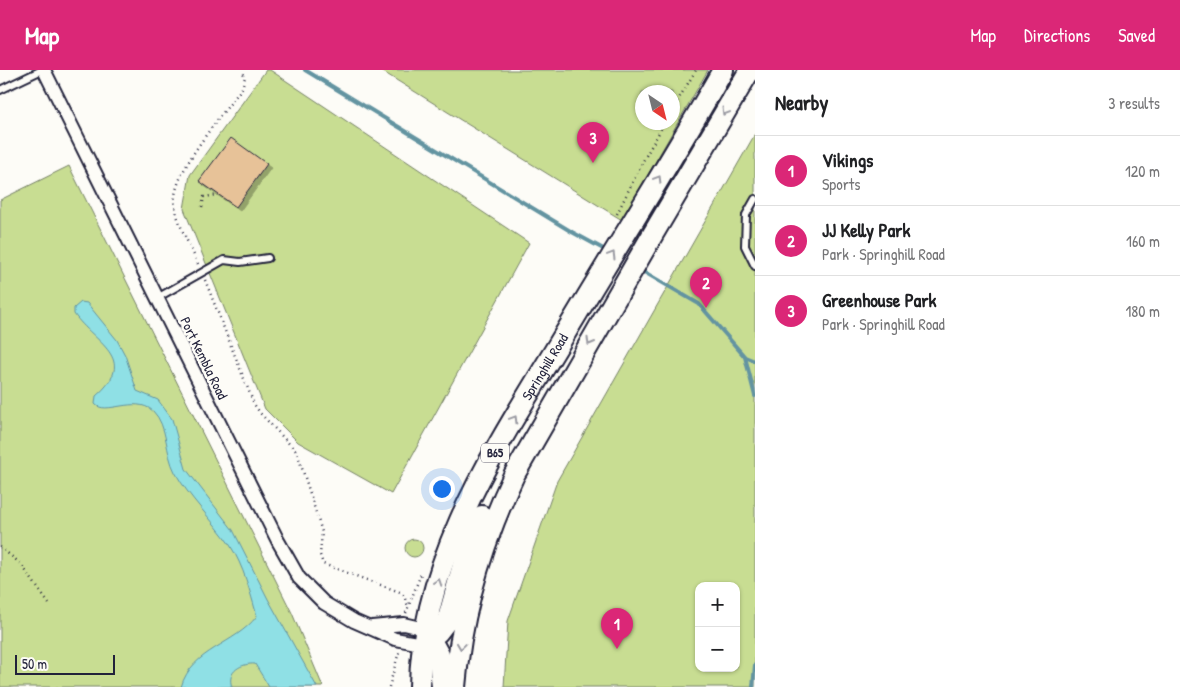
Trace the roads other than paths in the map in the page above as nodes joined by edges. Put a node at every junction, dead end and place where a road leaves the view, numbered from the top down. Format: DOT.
graph roads {
  1 [pos="43,70"];
  2 [pos="723,70"];
  3 [pos="750,70"];
  4 [pos="0,90"];
  5 [pos="755,199"];
  6 [pos="268,258"];
  7 [pos="755,266"];
  8 [pos="157,298"];
  9 [pos="535,436"];
  10 [pos="426,637"];
  11 [pos="420,687"];
  12 [pos="442,687"];
  13 [pos="455,687"];
  1 -- 4 [label="lane"];
  1 -- 8 [label="street, Port Kembla Road"];
  10 -- 2 [label="main road, Springhill Road / B65, one-way"];
  3 -- 9 [label="main road, Springhill Road / B65, one-way"];
  5 -- 7 [label="lane"];
  6 -- 8 [label="lane"];
  8 -- 10 [label="street, Port Kembla Road"];
  9 -- 10 [label="main road"];
  9 -- 13 [label="main road, Springhill Road / B65, one-way"];
  10 -- 11 [label="main road, Springhill Road / B65"];
  10 -- 12 [label="main road"];
}
